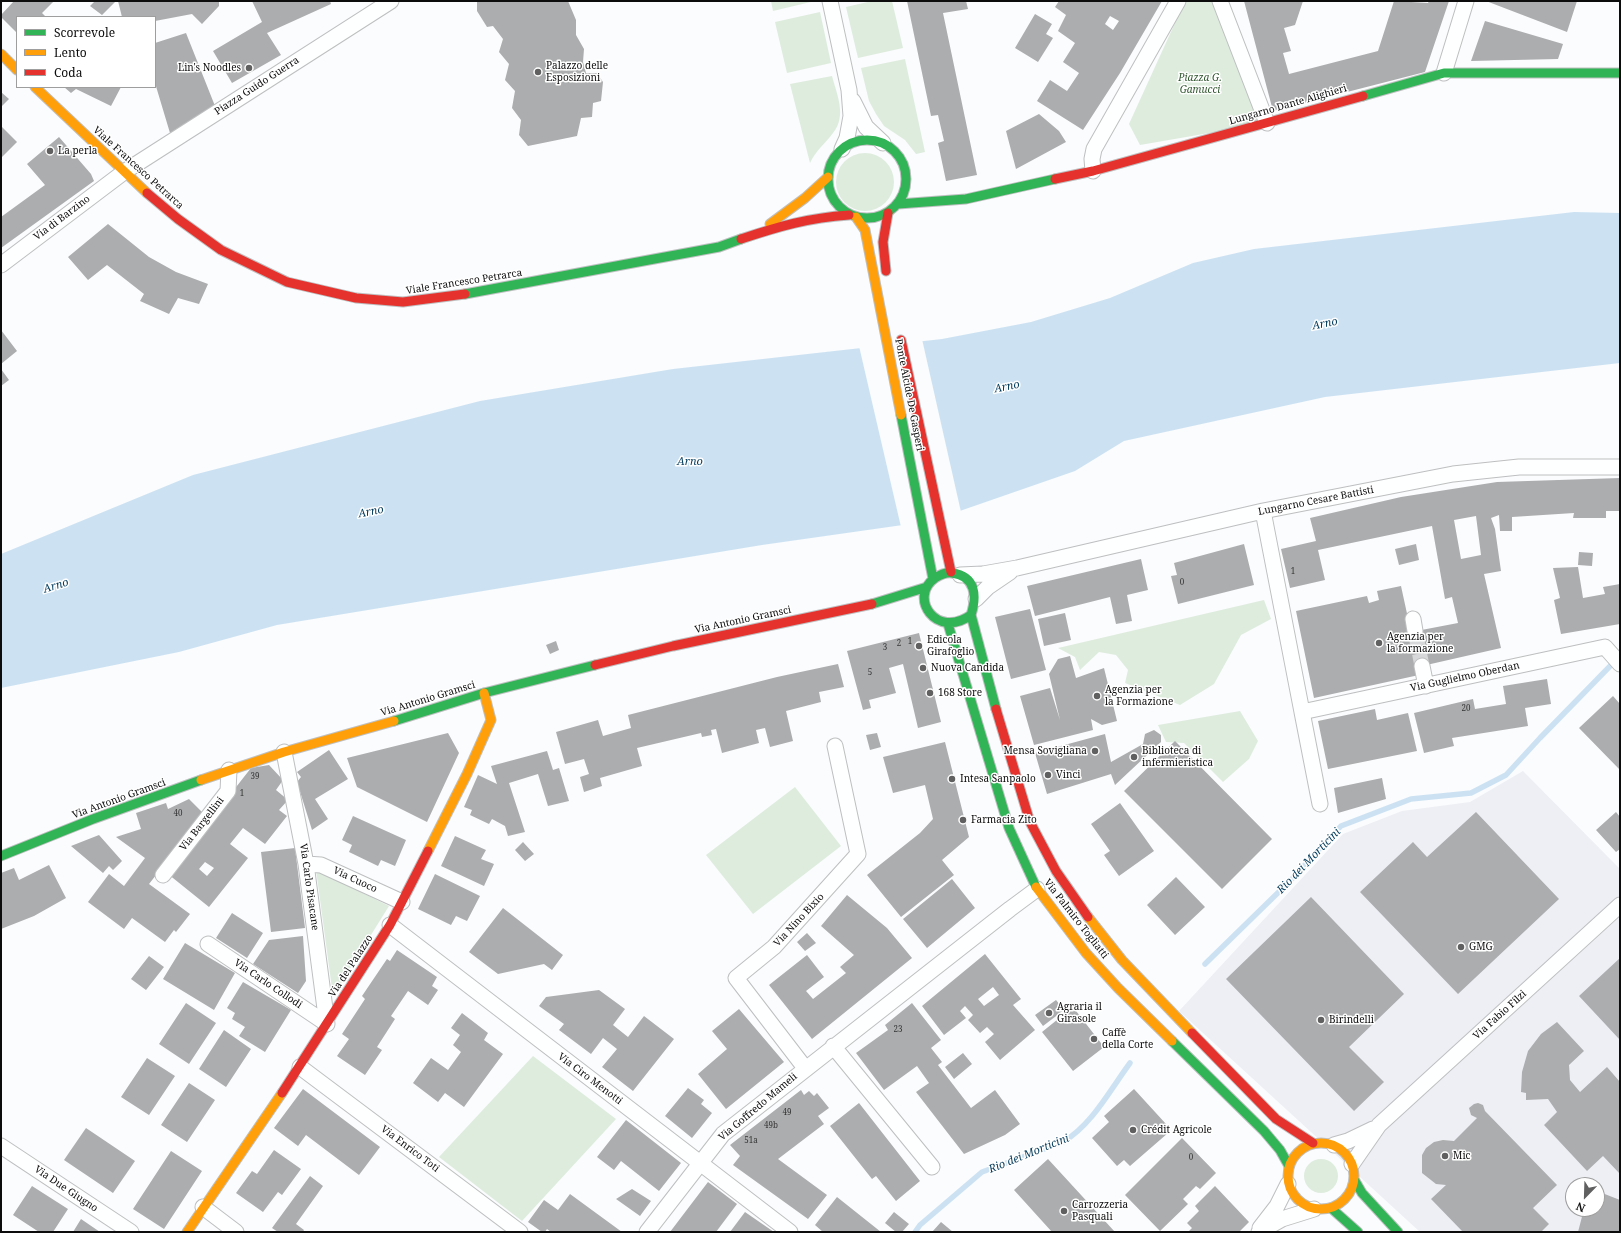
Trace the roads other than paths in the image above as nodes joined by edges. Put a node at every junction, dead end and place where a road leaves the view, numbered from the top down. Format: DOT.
graph roads {
  1 [pos="391,1"];
  2 [pos="830,1"];
  3 [pos="1178,1"];
  4 [pos="1220,1"];
  5 [pos="1466,1"];
  6 [pos="1,54"];
  7 [pos="16,69"];
  8 [pos="1444,73"];
  9 [pos="1620,73"];
  10 [pos="36,88"];
  11 [pos="849,90"];
  12 [pos="1266,123"];
  13 [pos="883,143"];
  14 [pos="842,149"];
  15 [pos="1093,171"];
  16 [pos="124,172"];
  17 [pos="906,175"];
  18 [pos="828,176"];
  19 [pos="917,184"];
  20 [pos="929,191"];
  21 [pos="966,199"];
  22 [pos="898,204"];
  23 [pos="888,213"];
  24 [pos="853,216"];
  25 [pos="747,237"];
  26 [pos="1,265"];
  27 [pos="889,282"];
  28 [pos="898,328"];
  29 [pos="1620,467"];
  30 [pos="1262,512"];
  31 [pos="1017,568"];
  32 [pos="955,574"];
  33 [pos="933,579"];
  34 [pos="927,587"];
  35 [pos="976,598"];
  36 [pos="874,603"];
  37 [pos="904,606"];
  38 [pos="917,608"];
  39 [pos="927,611"];
  40 [pos="971,615"];
  41 [pos="948,624"];
  42 [pos="1620,664"];
  43 [pos="1422,666"];
  44 [pos="1426,686"];
  45 [pos="484,693"];
  46 [pos="1302,712"];
  47 [pos="835,746"];
  48 [pos="284,752"];
  49 [pos="229,770"];
  50 [pos="1320,804"];
  51 [pos="1,856"];
  52 [pos="306,864"];
  53 [pos="163,875"];
  54 [pos="1037,889"];
  55 [pos="402,902"];
  56 [pos="1620,905"];
  57 [pos="390,925"];
  58 [pos="208,944"];
  59 [pos="327,1024"];
  60 [pos="833,1046"];
  61 [pos="300,1067"];
  62 [pos="805,1068"];
  63 [pos="1379,1125"];
  64 [pos="1312,1144"];
  65 [pos="1334,1145"];
  66 [pos="1,1146"];
  67 [pos="700,1163"];
  68 [pos="1352,1164"];
  69 [pos="1289,1166"];
  70 [pos="932,1167"];
  71 [pos="1355,1181"];
  72 [pos="1288,1184"];
  73 [pos="203,1207"];
  74 [pos="1331,1208"];
  75 [pos="1314,1209"];
  76 [pos="131,1232"];
  77 [pos="187,1232"];
  78 [pos="236,1232"];
  79 [pos="520,1232"];
  80 [pos="647,1232"];
  81 [pos="790,1232"];
  82 [pos="1258,1232"];
  83 [pos="1358,1232"];
  84 [pos="1398,1232"];
  1 -- 16 [label="street, Piazza Guido Guerra"];
  2 -- 11 [label="street"];
  3 -- 15 [label="street"];
  4 -- 12 [label="street"];
  5 -- 8 [label="street"];
  6 -- 7 [label="main road"];
  8 -- 9 [label="main road, Lungarno Dante Alighieri"];
  8 -- 12 [label="main road, Lungarno Dante Alighieri"];
  10 -- 16 [label="main road, Viale Francesco Petrarca"];
  11 -- 13 [label="street"];
  11 -- 14 [label="street"];
  12 -- 15 [label="main road, Lungarno Dante Alighieri"];
  13 -- 14 [label="main road"];
  13 -- 17 [label="main road"];
  14 -- 18 [label="main road"];
  15 -- 21 [label="main road, Lungarno Dante Alighieri"];
  16 -- 25 [label="main road, Viale Francesco Petrarca"];
  16 -- 26 [label="street, Via di Barzino"];
  17 -- 19 [label="main road"];
  17 -- 22 [label="main road"];
  18 -- 24 [label="main road"];
  18 -- 25 [label="main road, Viale Francesco Petrarca"];
  20 -- 21 [label="main road, Lungarno Dante Alighieri"];
  21 -- 22 [label="main road, Lungarno Dante Alighieri"];
  22 -- 23 [label="main road"];
  23 -- 24 [label="main road"];
  23 -- 27 [label="main road"];
  24 -- 25 [label="main road, Viale Francesco Petrarca"];
  24 -- 33 [label="main road, Ponte Alcide De Gasperi"];
  28 -- 32 [label="main road, Ponte Alcide De Gasperi"];
  29 -- 30 [label="street, Lungarno Cesare Battisti"];
  30 -- 31 [label="street, Lungarno Cesare Battisti"];
  30 -- 46 [label="street"];
  31 -- 32 [label="street, Lungarno Cesare Battisti"];
  31 -- 35 [label="street, Lungarno Cesare Battisti"];
  32 -- 33 [label="main road"];
  32 -- 35 [label="main road"];
  33 -- 34 [label="main road"];
  34 -- 36 [label="main road, Via Antonio Gramsci"];
  34 -- 39 [label="main road"];
  35 -- 40 [label="main road"];
  36 -- 37 [label="main road, Via Antonio Gramsci"];
  36 -- 45 [label="main road, Via Antonio Gramsci"];
  38 -- 39 [label="main road"];
  39 -- 41 [label="main road"];
  40 -- 41 [label="main road"];
  40 -- 64 [label="main road, Via Palmiro Togliatti"];
  41 -- 54 [label="main road, Via Palmiro Togliatti"];
  42 -- 44 [label="street, Via Guglielmo Oberdan"];
  43 -- 44 [label="street"];
  44 -- 46 [label="street, Via Guglielmo Oberdan"];
  45 -- 48 [label="main road, Via Antonio Gramsci"];
  45 -- 55 [label="main road, Via del Palazzo"];
  46 -- 50 [label="street"];
  47 -- 62 [label="street, Via Nino Bixio"];
  48 -- 49 [label="main road, Via Antonio Gramsci"];
  48 -- 52 [label="street, Via Carlo Pisacane"];
  49 -- 51 [label="main road, Via Antonio Gramsci"];
  49 -- 53 [label="street, Via Bargellini"];
  52 -- 55 [label="street, Via Cuoco"];
  52 -- 59 [label="street, Via Carlo Pisacane"];
  54 -- 60 [label="street, Via Goffredo Mameli"];
  54 -- 69 [label="main road, Via Palmiro Togliatti"];
  55 -- 57 [label="main road, Via del Palazzo"];
  56 -- 63 [label="street, Via Fabio Filzi"];
  57 -- 59 [label="main road, Via del Palazzo"];
  57 -- 67 [label="street, Via Ciro Menotti"];
  58 -- 59 [label="street, Via Carlo Collodi"];
  59 -- 61 [label="main road, Via del Palazzo"];
  60 -- 62 [label="street, Via Goffredo Mameli"];
  60 -- 70 [label="street"];
  61 -- 73 [label="main road, Via del Palazzo"];
  61 -- 79 [label="street, Via Enrico Toti"];
  62 -- 67 [label="street, Via Goffredo Mameli"];
  63 -- 65 [label="street, Via Fabio Filzi"];
  63 -- 68 [label="street, Via Fabio Filzi"];
  64 -- 65 [label="main road"];
  64 -- 69 [label="main road"];
  65 -- 68 [label="main road"];
  66 -- 76 [label="street, Via Due Giugno"];
  67 -- 80 [label="street, Via Goffredo Mameli"];
  67 -- 81 [label="street, Via Ciro Menotti"];
  68 -- 71 [label="main road"];
  69 -- 72 [label="main road"];
  71 -- 74 [label="main road"];
  71 -- 84 [label="main road"];
  72 -- 75 [label="main road"];
  72 -- 82 [label="street"];
  73 -- 77 [label="main road, Via del Palazzo"];
  73 -- 78 [label="street"];
  74 -- 75 [label="main road"];
  74 -- 83 [label="main road"];
  75 -- 82 [label="street"];
}
